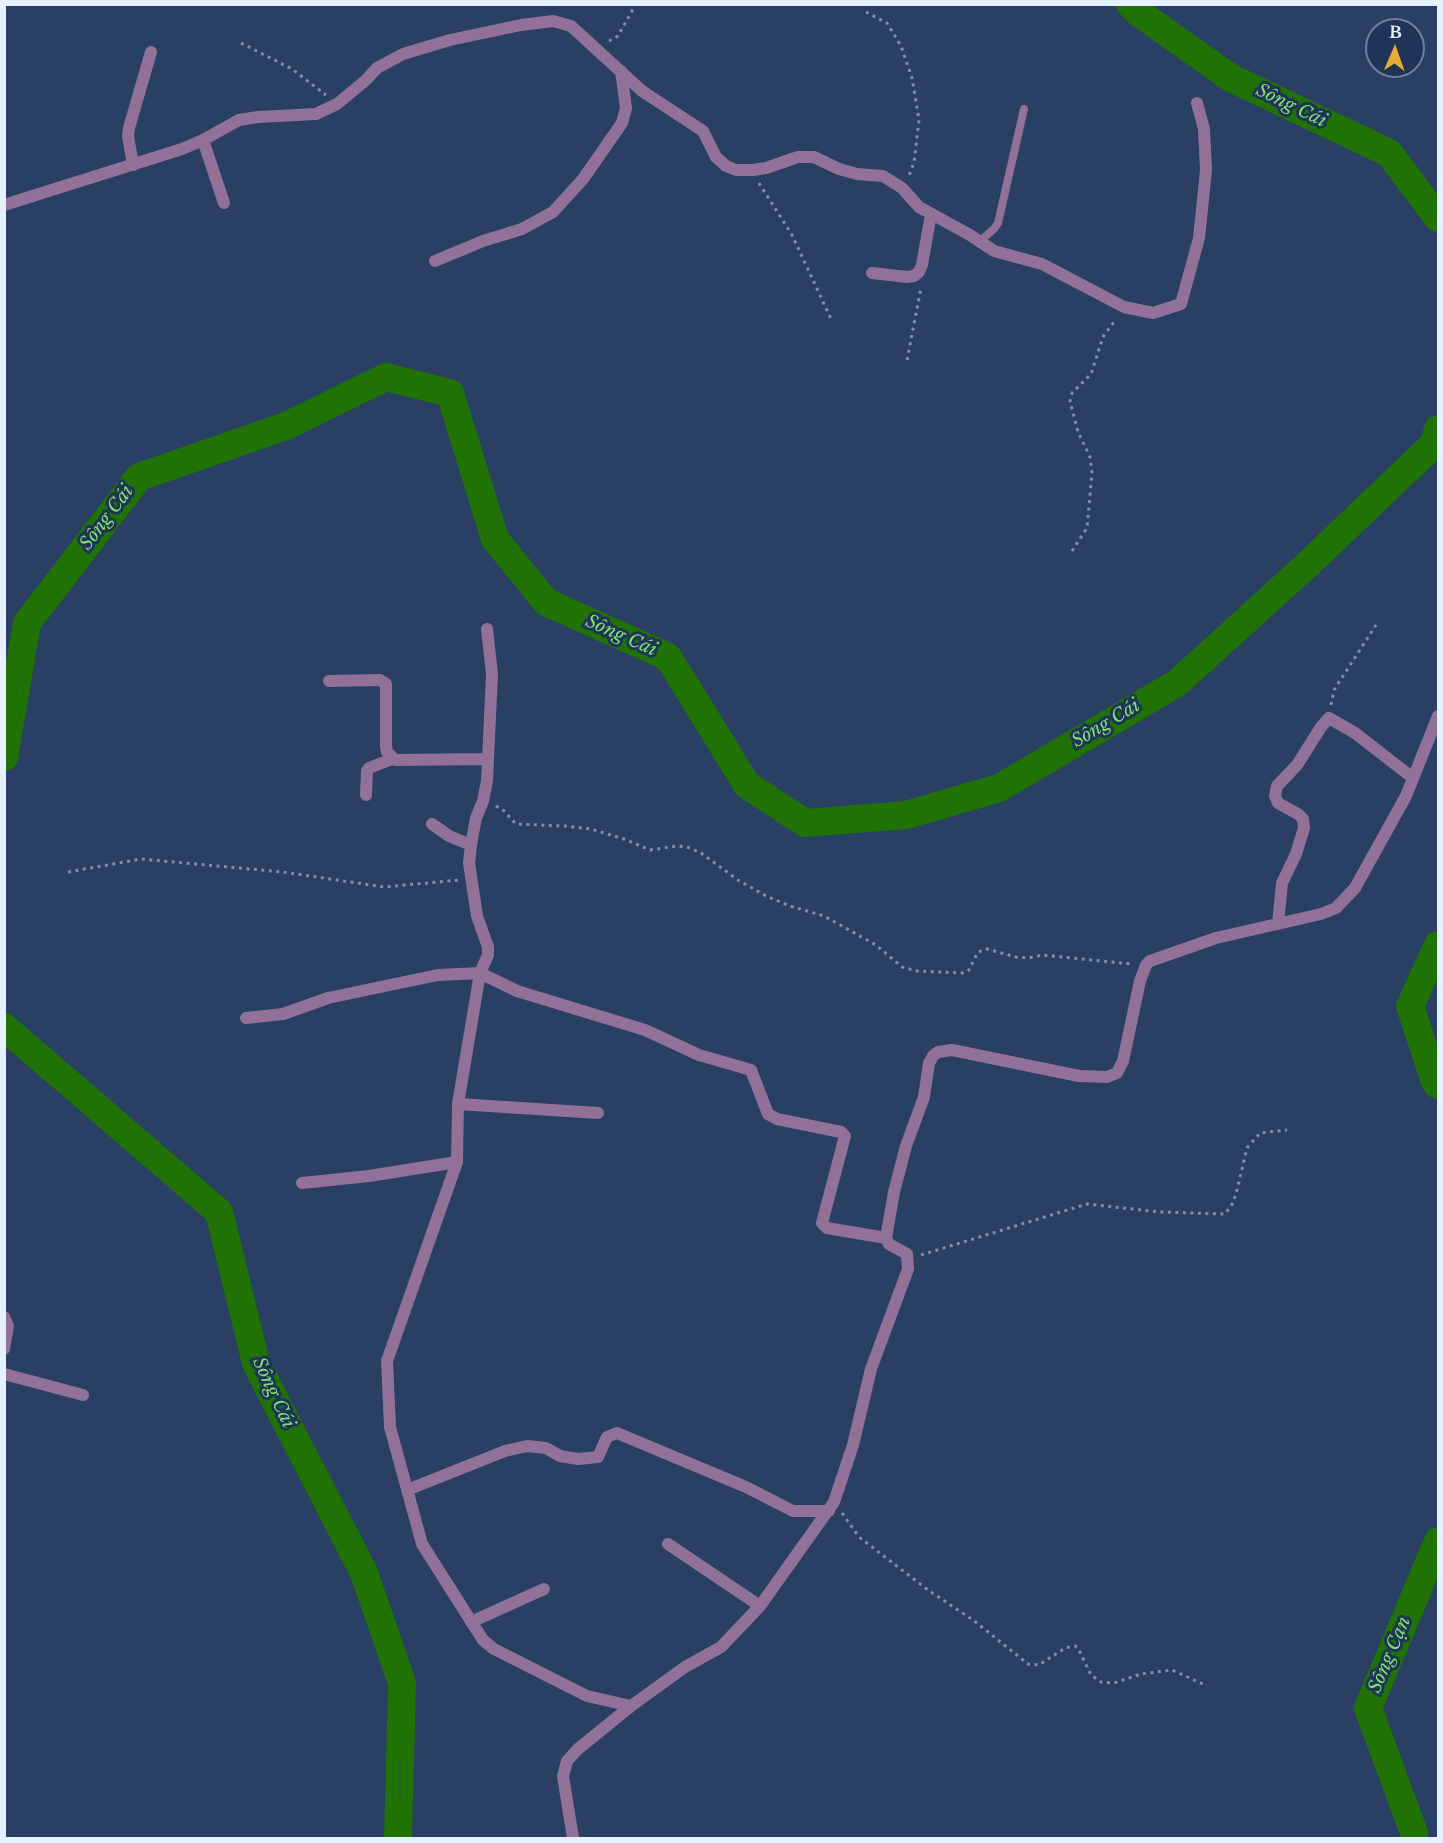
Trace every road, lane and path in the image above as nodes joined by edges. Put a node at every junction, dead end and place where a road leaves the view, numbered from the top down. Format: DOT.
graph roads {
  1 [pos="633,9"];
  2 [pos="866,12"];
  3 [pos="241,43"];
  4 [pos="592,45"];
  5 [pos="151,52"];
  6 [pos="621,71"];
  7 [pos="1197,103"];
  8 [pos="337,104"];
  9 [pos="1024,109"];
  10 [pos="203,140"];
  11 [pos="133,165"];
  12 [pos="747,170"];
  13 [pos="902,188"];
  14 [pos="224,203"];
  15 [pos="4,206"];
  16 [pos="931,214"];
  17 [pos="980,241"];
  18 [pos="435,261"];
  19 [pos="919,272"];
  20 [pos="872,273"];
  21 [pos="1124,307"];
  22 [pos="832,321"];
  23 [pos="907,360"];
  24 [pos="1072,551"];
  25 [pos="1376,625"];
  26 [pos="487,629"];
  27 [pos="329,681"];
  28 [pos="1438,717"];
  29 [pos="1329,718"];
  30 [pos="392,759"];
  31 [pos="488,759"];
  32 [pos="1413,778"];
  33 [pos="366,795"];
  34 [pos="483,801"];
  35 [pos="432,824"];
  36 [pos="471,844"];
  37 [pos="68,872"];
  38 [pos="470,879"];
  39 [pos="1278,924"];
  40 [pos="1146,965"];
  41 [pos="480,973"];
  42 [pos="246,1018"];
  43 [pos="458,1104"];
  44 [pos="598,1113"];
  45 [pos="1287,1130"];
  46 [pos="457,1162"];
  47 [pos="302,1183"];
  48 [pos="886,1238"];
  49 [pos="908,1254"];
  50 [pos="4,1317"];
  51 [pos="4,1348"];
  52 [pos="4,1374"];
  53 [pos="83,1395"];
  54 [pos="407,1490"];
  55 [pos="832,1506"];
  56 [pos="668,1544"];
  57 [pos="544,1589"];
  58 [pos="760,1606"];
  59 [pos="471,1622"];
  60 [pos="1205,1685"];
  61 [pos="631,1706"];
  62 [pos="573,1839"];
  1 -- 4 [label="path"];
  2 -- 13 [label="path"];
  3 -- 8 [label="path"];
  4 -- 6 [label="street"];
  4 -- 8 [label="street"];
  5 -- 11 [label="street"];
  6 -- 12 [label="street"];
  6 -- 18 [label="street"];
  7 -- 21 [label="street"];
  8 -- 10 [label="street"];
  9 -- 17 [label="lane"];
  10 -- 11 [label="street"];
  10 -- 14 [label="street"];
  11 -- 15 [label="street"];
  12 -- 13 [label="street"];
  12 -- 22 [label="path"];
  13 -- 16 [label="street"];
  16 -- 17 [label="street"];
  16 -- 19 [label="street"];
  17 -- 21 [label="street"];
  19 -- 20 [label="street"];
  19 -- 23 [label="path"];
  21 -- 24 [label="path"];
  25 -- 29 [label="path"];
  26 -- 31 [label="street"];
  27 -- 30 [label="street"];
  28 -- 32 [label="street"];
  29 -- 32 [label="street"];
  29 -- 39 [label="street"];
  30 -- 31 [label="street"];
  30 -- 33 [label="street"];
  31 -- 34 [label="street"];
  32 -- 39 [label="street"];
  34 -- 36 [label="street"];
  34 -- 40 [label="path"];
  35 -- 36 [label="street"];
  36 -- 38 [label="street"];
  37 -- 38 [label="path"];
  38 -- 41 [label="street"];
  39 -- 40 [label="street"];
  40 -- 48 [label="street"];
  41 -- 42 [label="street"];
  41 -- 43 [label="street"];
  41 -- 48 [label="street"];
  43 -- 44 [label="street"];
  43 -- 46 [label="street"];
  45 -- 49 [label="path"];
  46 -- 47 [label="street"];
  46 -- 54 [label="street"];
  48 -- 49 [label="street"];
  49 -- 55 [label="street"];
  50 -- 51 [label="street"];
  52 -- 53 [label="street"];
  54 -- 55 [label="street"];
  54 -- 59 [label="street"];
  55 -- 58 [label="street"];
  55 -- 60 [label="path"];
  56 -- 58 [label="street"];
  57 -- 59 [label="street"];
  58 -- 61 [label="street"];
  59 -- 61 [label="street"];
  61 -- 62 [label="street"];
}
